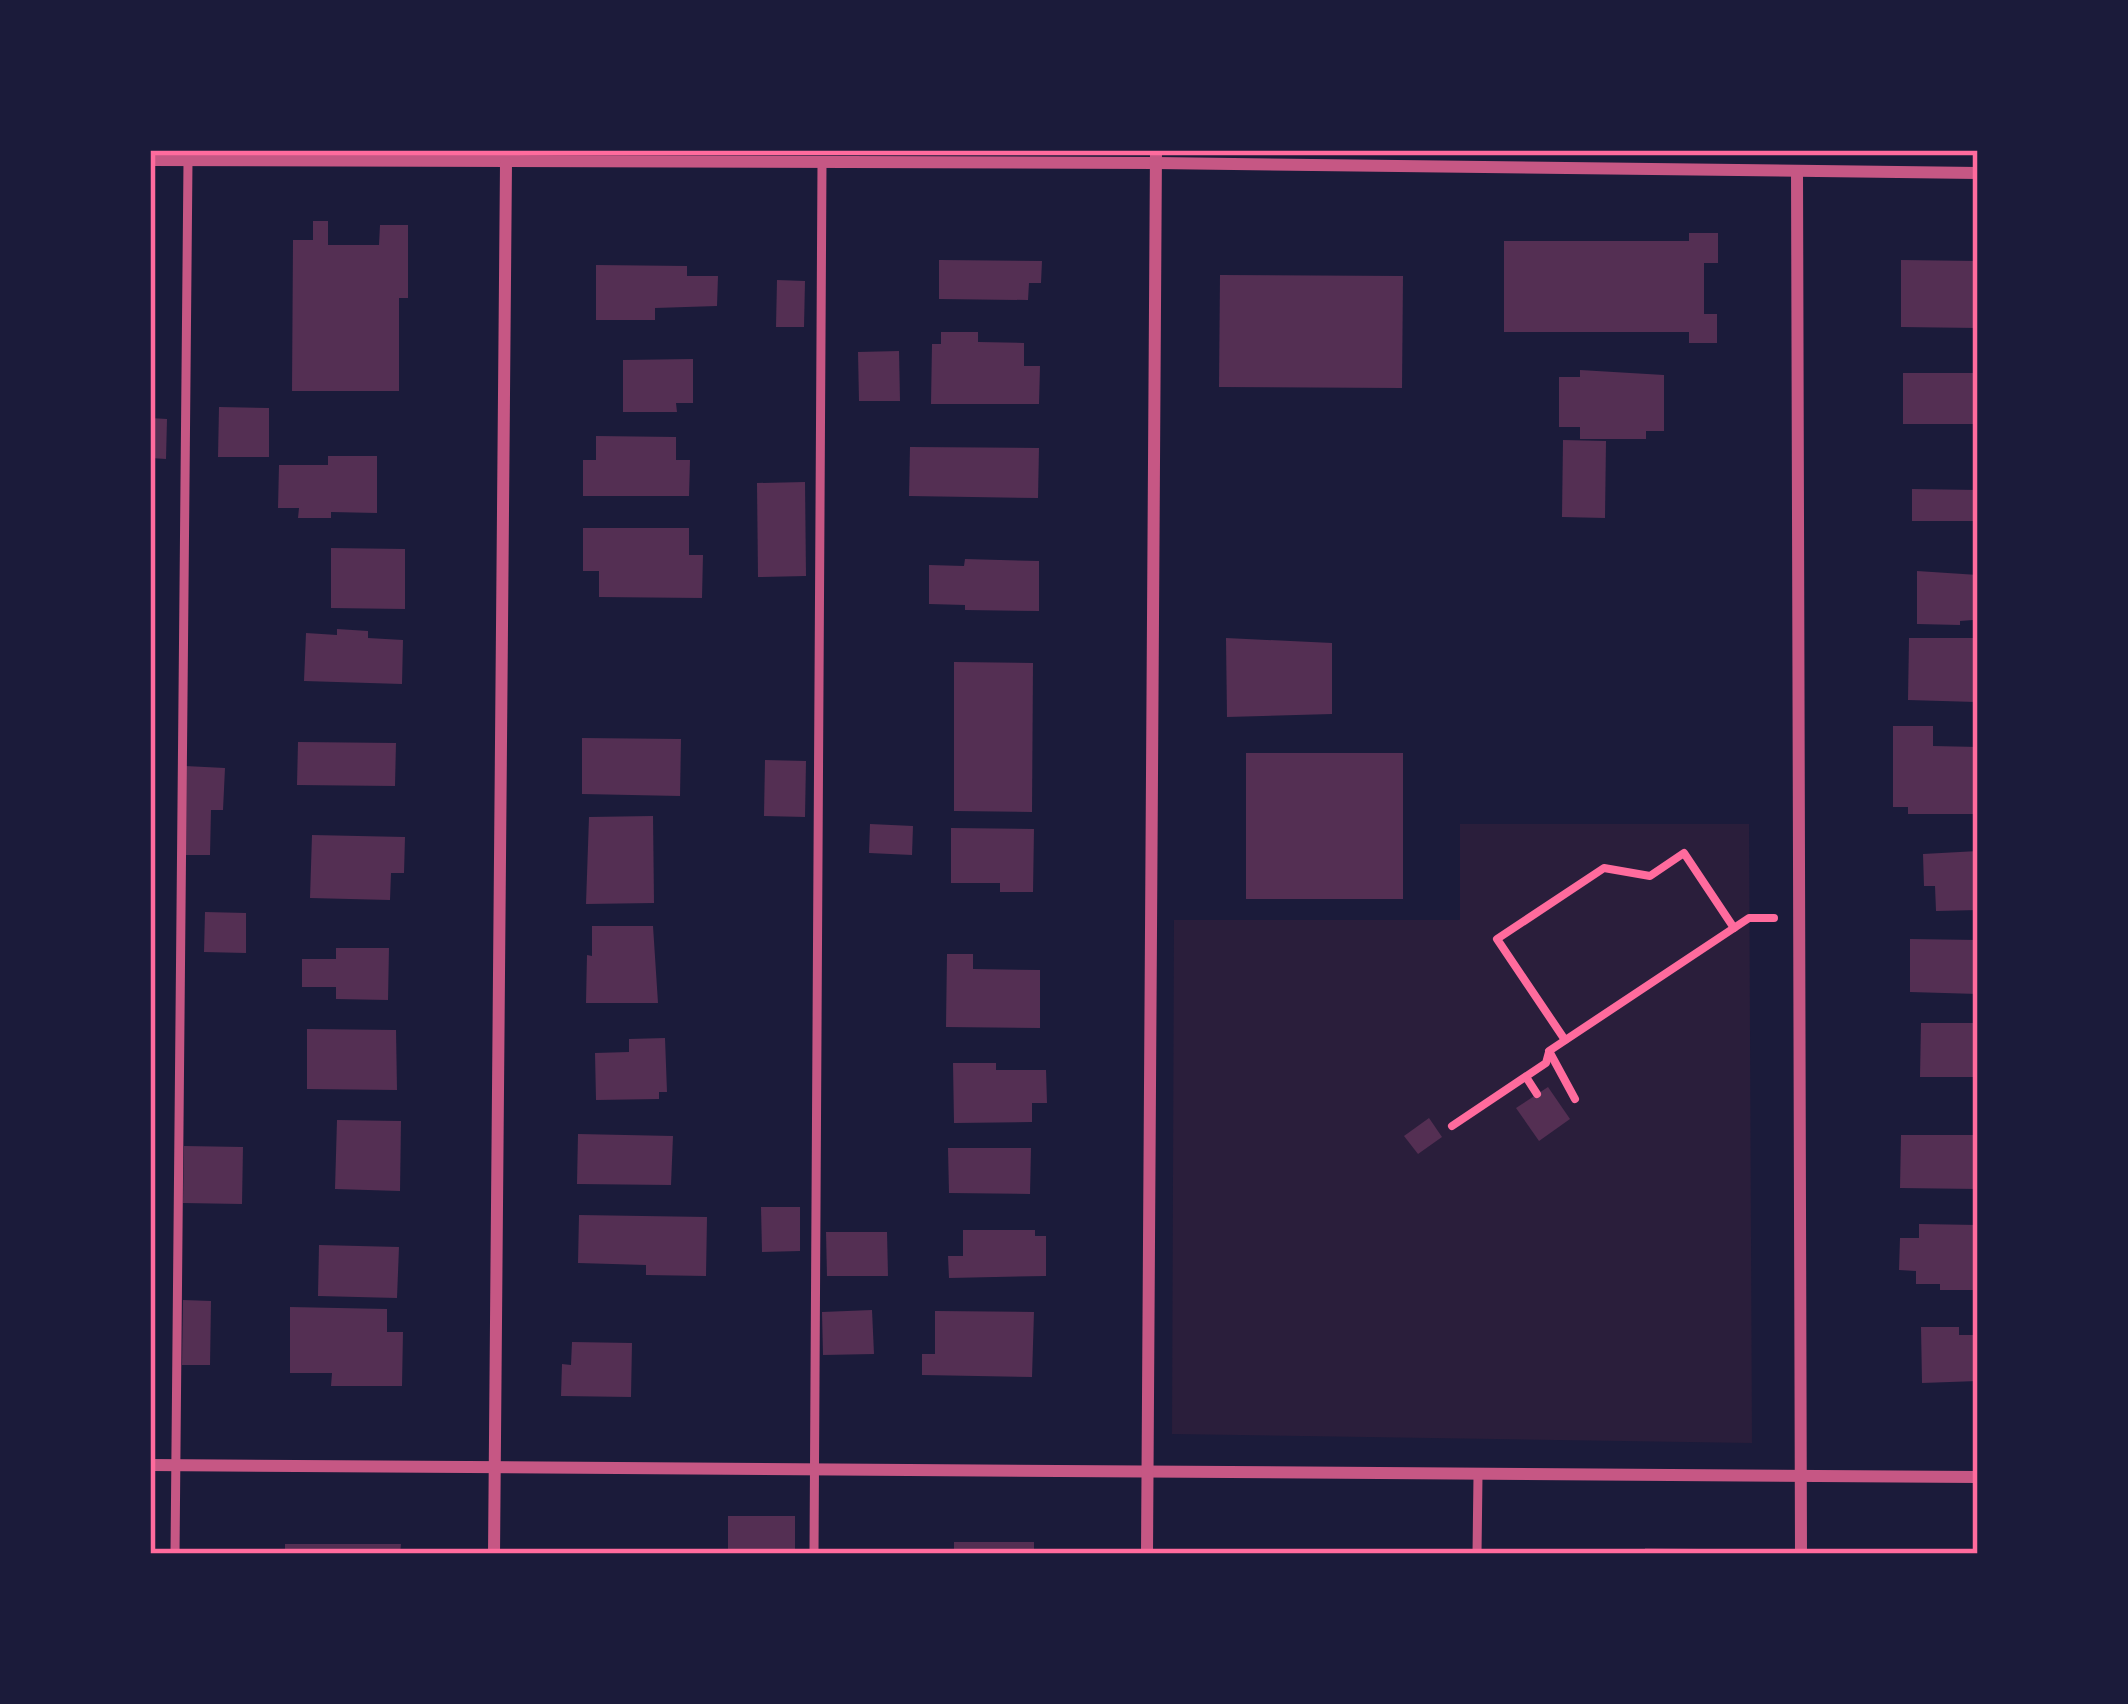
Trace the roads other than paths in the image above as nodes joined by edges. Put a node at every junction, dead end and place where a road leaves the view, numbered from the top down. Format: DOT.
graph roads {
  1 [pos="1156,156"];
  2 [pos="150,160"];
  3 [pos="188,160"];
  4 [pos="506,163"];
  5 [pos="823,163"];
  6 [pos="1797,171"];
  7 [pos="1978,173"];
  8 [pos="150,1465"];
  9 [pos="175,1465"];
  10 [pos="494,1465"];
  11 [pos="815,1468"];
  12 [pos="1148,1470"];
  13 [pos="1478,1476"];
  14 [pos="1801,1476"];
  15 [pos="1978,1477"];
  16 [pos="175,1554"];
  17 [pos="494,1554"];
  18 [pos="814,1554"];
  19 [pos="1147,1554"];
  20 [pos="1477,1554"];
  21 [pos="1801,1554"];
  1 -- 5 [label="street"];
  1 -- 6 [label="street"];
  1 -- 12 [label="street"];
  2 -- 3 [label="street"];
  3 -- 4 [label="street"];
  3 -- 9 [label="lane"];
  4 -- 5 [label="street"];
  4 -- 10 [label="street"];
  5 -- 11 [label="lane"];
  6 -- 7 [label="street"];
  6 -- 14 [label="street"];
  8 -- 9 [label="street"];
  9 -- 10 [label="street"];
  9 -- 16 [label="lane"];
  10 -- 11 [label="street"];
  10 -- 17 [label="street"];
  11 -- 12 [label="street"];
  11 -- 18 [label="lane"];
  12 -- 13 [label="street"];
  12 -- 19 [label="street"];
  13 -- 14 [label="street"];
  13 -- 20 [label="lane"];
  14 -- 15 [label="street"];
  14 -- 21 [label="street"];
}
